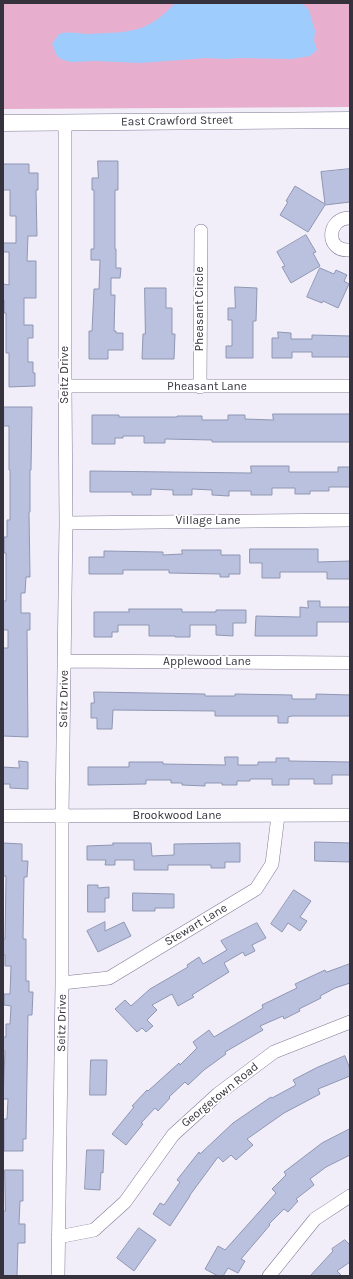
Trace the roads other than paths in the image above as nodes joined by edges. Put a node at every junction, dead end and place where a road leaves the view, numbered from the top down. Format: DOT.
graph roads {
  1 [pos="350,120"];
  2 [pos="66,122"];
  3 [pos="3,123"];
  4 [pos="350,218"];
  5 [pos="201,231"];
  6 [pos="350,250"];
  7 [pos="65,386"];
  8 [pos="350,386"];
  9 [pos="200,387"];
  10 [pos="350,520"];
  11 [pos="66,523"];
  12 [pos="64,661"];
  13 [pos="350,663"];
  14 [pos="350,815"];
  15 [pos="3,816"];
  16 [pos="62,816"];
  17 [pos="278,816"];
  18 [pos="62,983"];
  19 [pos="350,1022"];
  20 [pos="350,1196"];
  21 [pos="58,1237"];
  22 [pos="58,1276"];
  23 [pos="269,1276"];
  1 -- 2 [label="street, East Crawford Street"];
  2 -- 3 [label="street, East Crawford Street"];
  2 -- 7 [label="street, Seitz Drive"];
  4 -- 6 [label="street"];
  5 -- 9 [label="street, Pheasant Circle"];
  7 -- 9 [label="street, Pheasant Lane"];
  7 -- 11 [label="street, Seitz Drive"];
  8 -- 9 [label="street, Pheasant Lane"];
  10 -- 11 [label="street, Village Lane"];
  11 -- 12 [label="street, Seitz Drive"];
  12 -- 13 [label="street, Applewood Lane"];
  12 -- 16 [label="street, Seitz Drive"];
  14 -- 17 [label="street, Brookwood Lane"];
  15 -- 16 [label="street, Brookwood Lane"];
  16 -- 17 [label="street, Brookwood Lane"];
  16 -- 18 [label="street, Seitz Drive"];
  17 -- 18 [label="street, Stewart Lane"];
  18 -- 21 [label="street, Seitz Drive"];
  19 -- 21 [label="street, Georgetown Road"];
  20 -- 23 [label="street"];
  21 -- 22 [label="street, Seitz Drive"];
}
